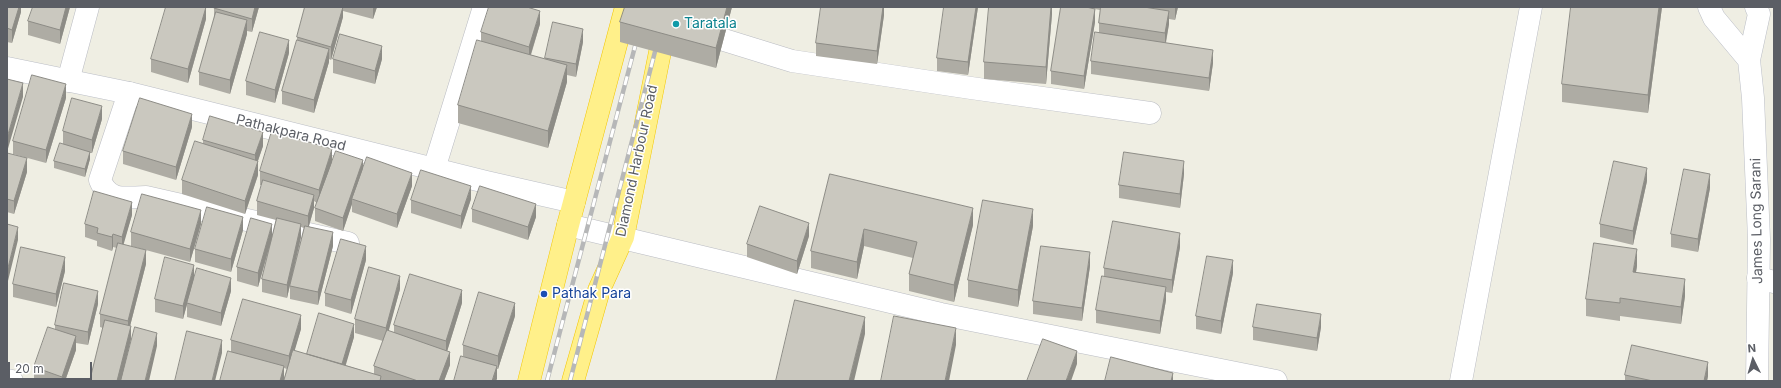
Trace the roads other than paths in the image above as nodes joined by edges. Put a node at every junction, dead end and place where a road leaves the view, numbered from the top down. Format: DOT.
graph roads {
  1 [pos="88,7"];
  2 [pos="484,7"];
  3 [pos="626,7"];
  4 [pos="1531,7"];
  5 [pos="1709,7"];
  6 [pos="1756,7"];
  7 [pos="667,14"];
  8 [pos="1749,60"];
  9 [pos="7,68"];
  10 [pos="68,81"];
  11 [pos="129,93"];
  12 [pos="1150,113"];
  13 [pos="434,169"];
  14 [pos="574,202"];
  15 [pos="568,225"];
  16 [pos="623,237"];
  17 [pos="348,243"];
  18 [pos="1766,280"];
  19 [pos="7,380"];
  20 [pos="12,381"];
  21 [pos="529,381"];
  22 [pos="573,381"];
  23 [pos="1276,381"];
  24 [pos="1461,381"];
  25 [pos="1757,381"];
  1 -- 10 [label="street"];
  2 -- 13 [label="street"];
  3 -- 14 [label="highway"];
  4 -- 24 [label="street"];
  5 -- 8 [label="street"];
  6 -- 8 [label="street, James Long Sarani"];
  7 -- 12 [label="street"];
  7 -- 16 [label="highway, Diamond Harbour Road"];
  8 -- 18 [label="street, James Long Sarani"];
  9 -- 10 [label="street, Pathakpara Road"];
  10 -- 11 [label="street, Pathakpara Road"];
  11 -- 13 [label="street, Pathakpara Road"];
  11 -- 17 [label="street"];
  13 -- 14 [label="street, Pathakpara Road"];
  14 -- 15 [label="highway"];
  15 -- 16 [label="street"];
  15 -- 21 [label="highway"];
  16 -- 22 [label="highway, Diamond Harbour Road"];
  16 -- 23 [label="street"];
  18 -- 25 [label="street, James Long Sarani"];
  19 -- 20 [label="street"];
}
